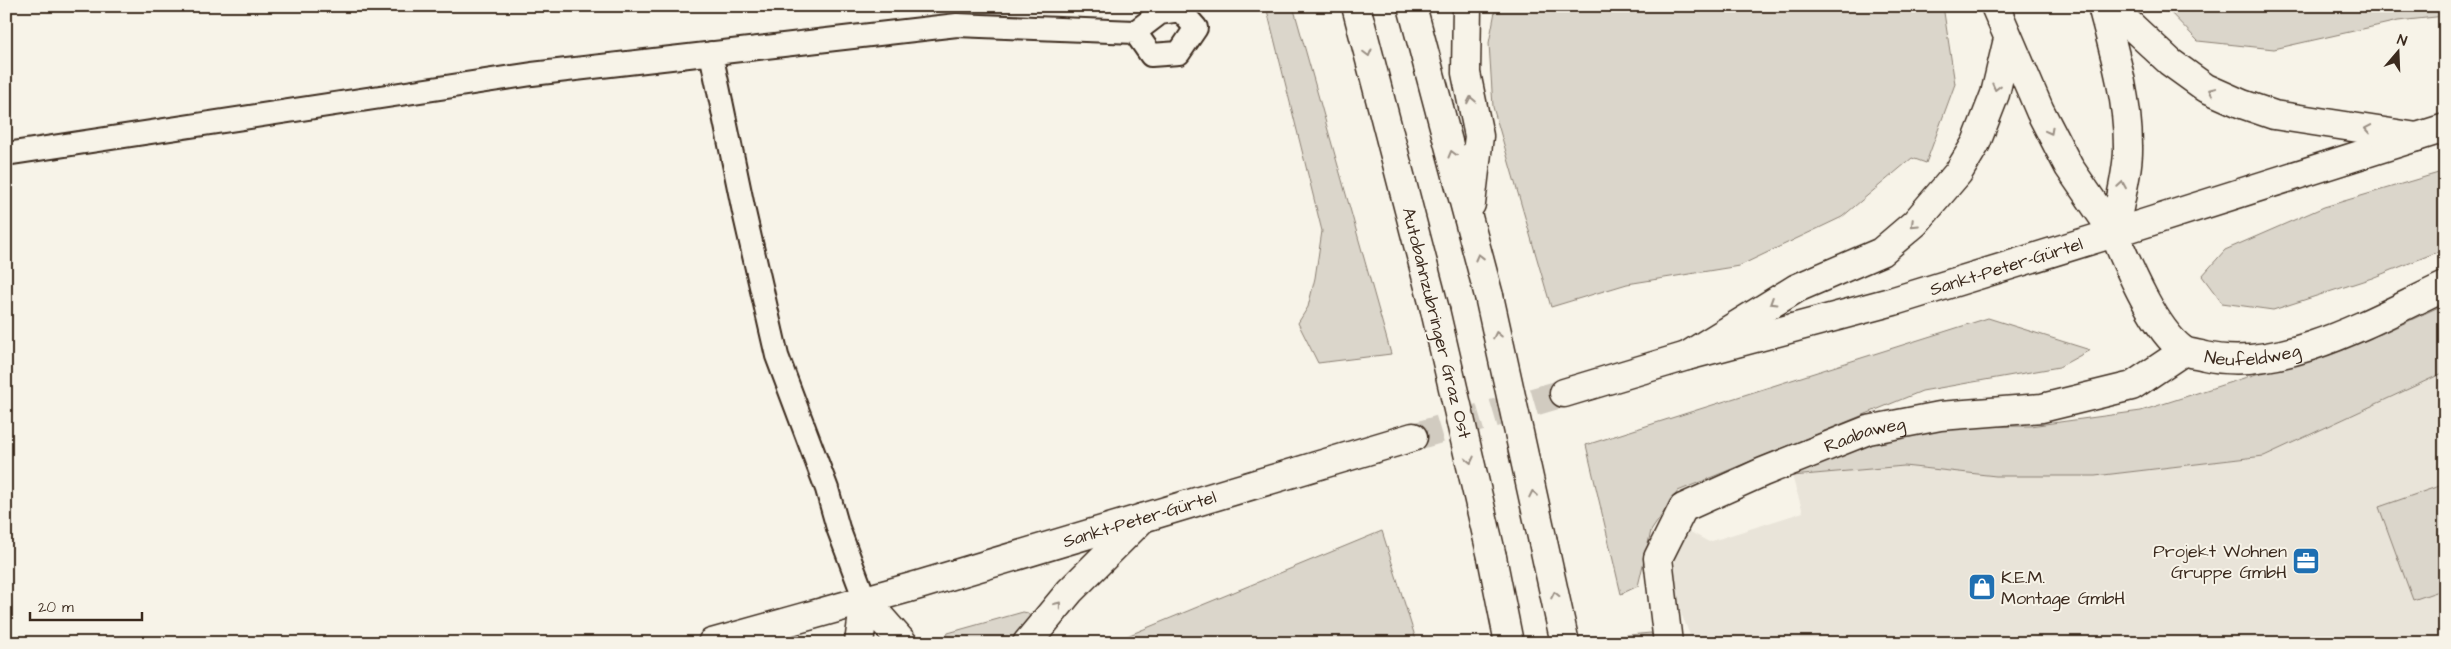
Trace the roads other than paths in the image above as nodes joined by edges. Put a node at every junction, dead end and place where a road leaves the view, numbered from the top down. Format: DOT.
graph roads {
  1 [pos="1356,6"];
  2 [pos="1412,6"];
  3 [pos="1467,6"];
  4 [pos="1995,6"];
  5 [pos="2102,6"];
  6 [pos="2110,6"];
  7 [pos="1136,32"];
  8 [pos="2008,39"];
  9 [pos="711,53"];
  10 [pos="2445,128"];
  11 [pos="2416,137"];
  12 [pos="6,154"];
  13 [pos="1469,218"];
  14 [pos="2114,233"];
  15 [pos="2445,286"];
  16 [pos="2184,351"];
  17 [pos="1687,356"];
  18 [pos="1564,393"];
  19 [pos="1413,437"];
  20 [pos="1143,518"];
  21 [pos="865,600"];
  22 [pos="712,643"];
  23 [pos="859,643"];
  24 [pos="904,643"];
  25 [pos="1028,643"];
  26 [pos="1509,643"];
  27 [pos="1565,643"];
  28 [pos="1668,643"];
  1 -- 26 [label="main road, Autobahnzubringer Graz Ost, one-way, bridge"];
  13 -- 2 [label="main road, one-way"];
  13 -- 3 [label="main road, one-way"];
  4 -- 8 [label="main road, Neufeldweg"];
  14 -- 5 [label="main road, one-way"];
  11 -- 6 [label="main road, one-way"];
  7 -- 9 [label="lane"];
  8 -- 14 [label="main road, Neufeldweg, one-way"];
  8 -- 17 [label="main road, one-way"];
  9 -- 12 [label="lane"];
  9 -- 21 [label="lane"];
  10 -- 11 [label="main road, Sankt-Peter-Gürtel"];
  11 -- 14 [label="main road, Sankt-Peter-Gürtel"];
  27 -- 13 [label="main road, one-way, bridge"];
  14 -- 16 [label="main road, Neufeldweg"];
  14 -- 17 [label="main road, Sankt-Peter-Gürtel"];
  15 -- 16 [label="main road, Neufeldweg"];
  16 -- 28 [label="main road, Raabaweg"];
  17 -- 18 [label="main road, Sankt-Peter-Gürtel"];
  19 -- 20 [label="main road, Sankt-Peter-Gürtel"];
  20 -- 21 [label="main road, Sankt-Peter-Gürtel"];
  25 -- 20 [label="main road, one-way"];
  21 -- 22 [label="main road, Sankt-Peter-Gürtel"];
  21 -- 23 [label="main road"];
  21 -- 24 [label="main road"];
}
